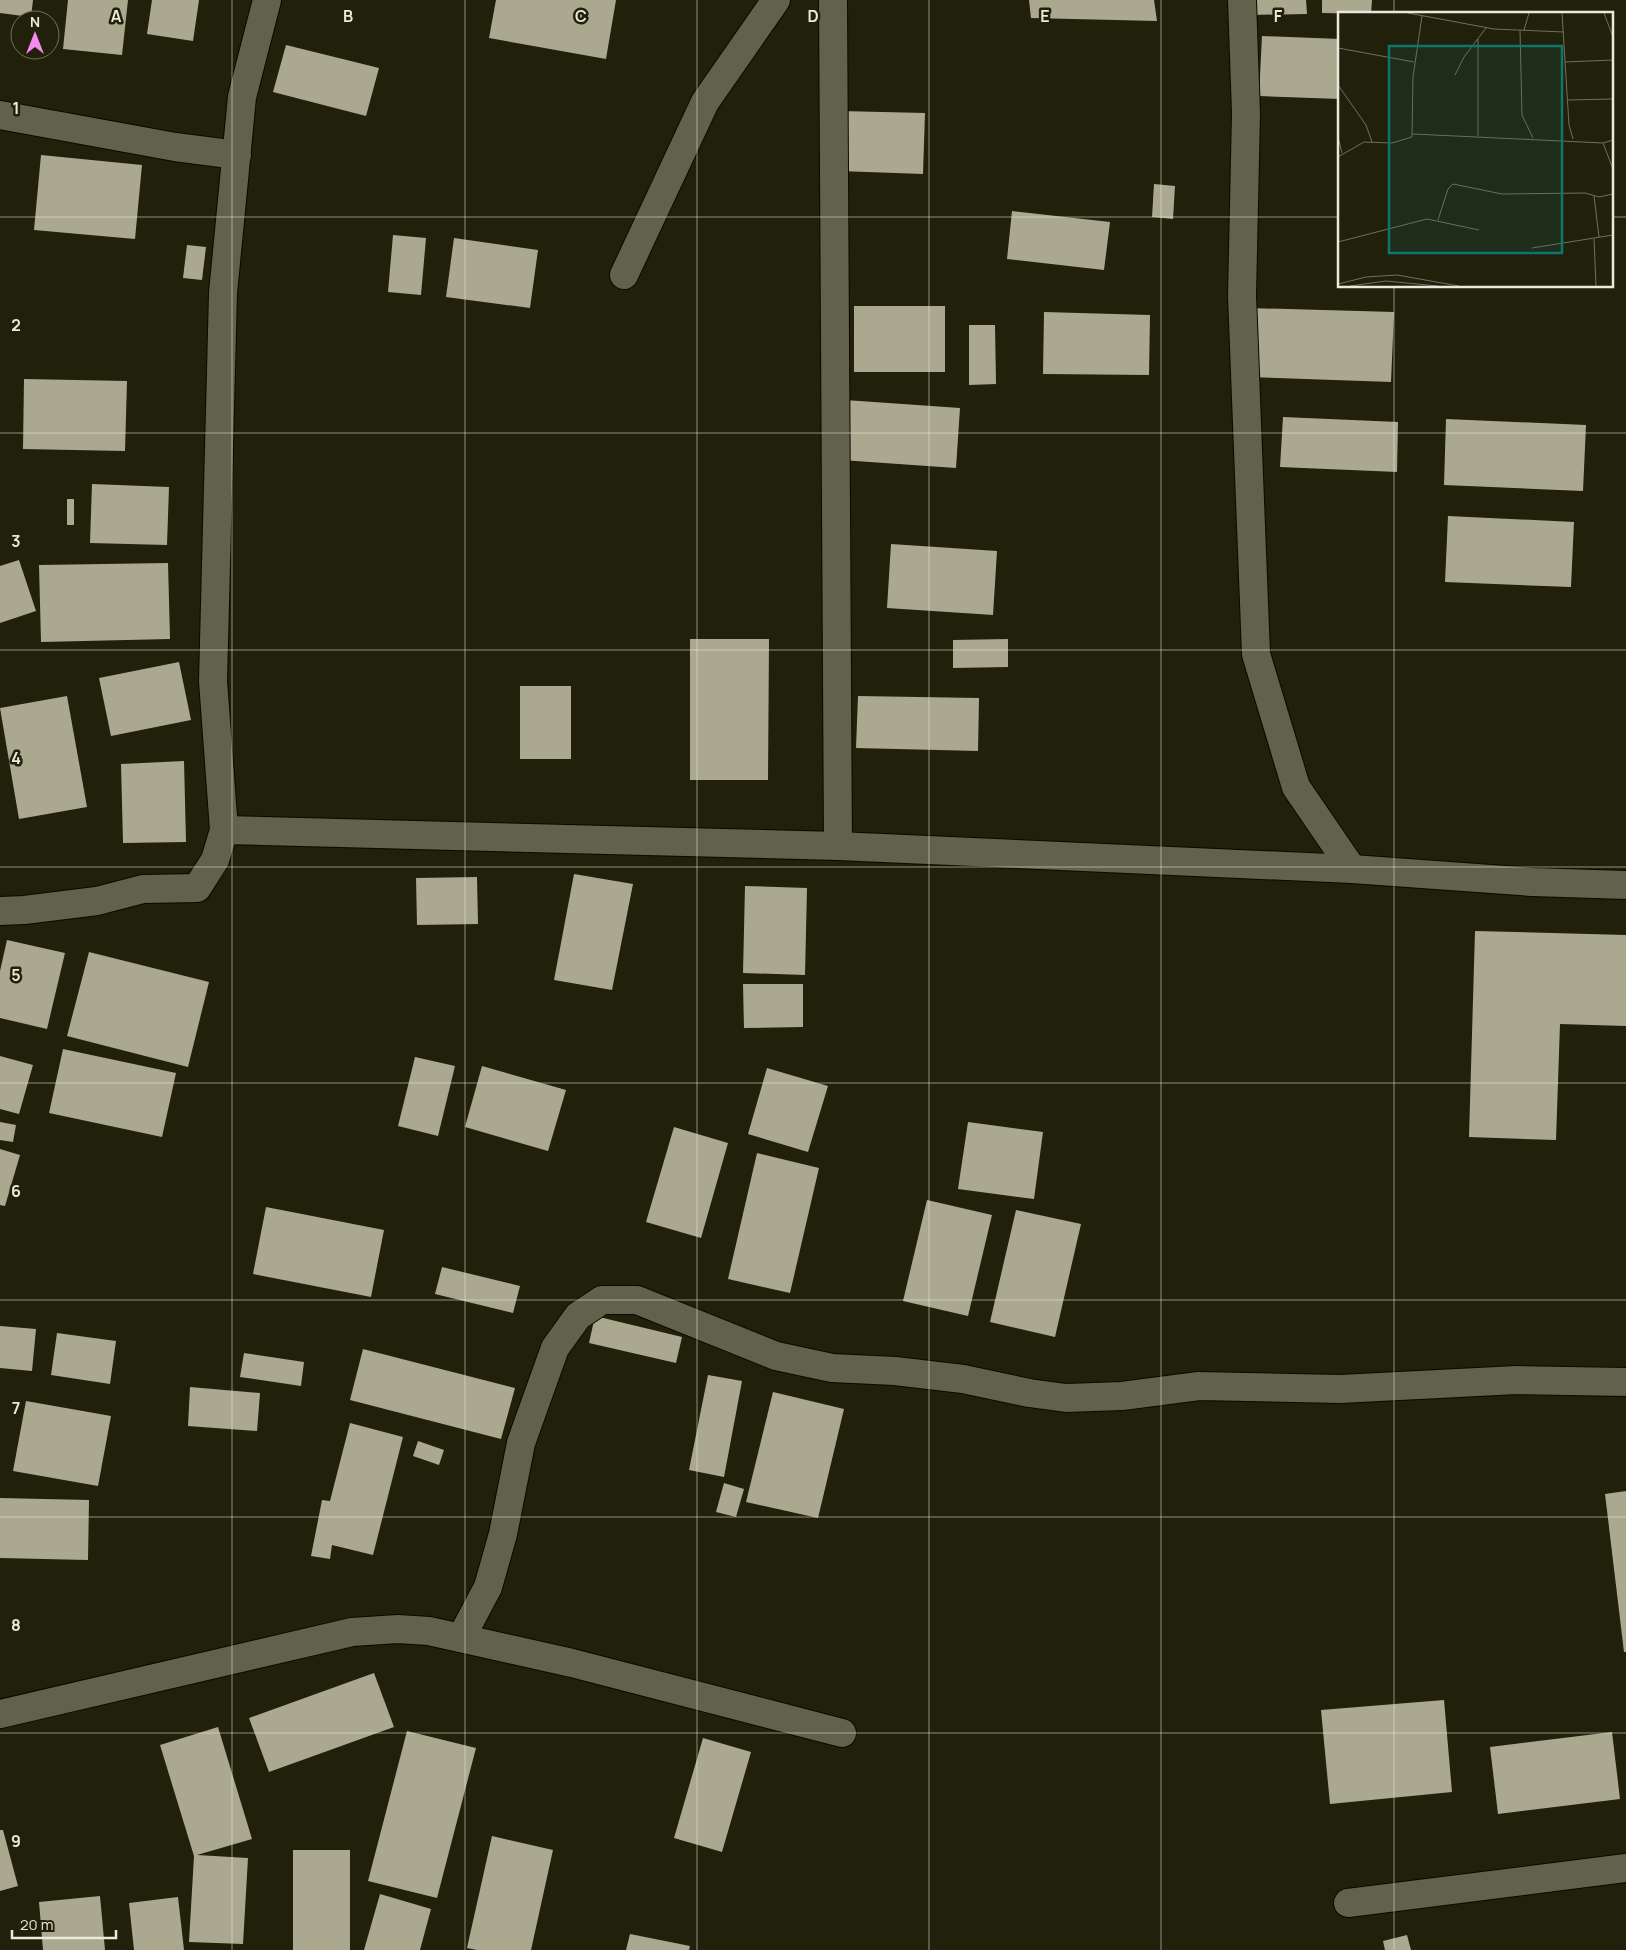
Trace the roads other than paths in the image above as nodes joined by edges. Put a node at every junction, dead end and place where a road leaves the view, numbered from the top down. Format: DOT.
graph roads {
  1 [pos="267,0"];
  2 [pos="776,0"];
  3 [pos="833,0"];
  4 [pos="1242,0"];
  5 [pos="0,115"];
  6 [pos="237,155"];
  7 [pos="624,275"];
  8 [pos="224,830"];
  9 [pos="838,846"];
  10 [pos="1352,869"];
  11 [pos="1626,885"];
  12 [pos="0,911"];
  13 [pos="1626,1382"];
  14 [pos="461,1638"];
  15 [pos="0,1714"];
  16 [pos="842,1733"];
  17 [pos="1626,1868"];
  18 [pos="1348,1903"];
  1 -- 6 [label="street"];
  2 -- 7 [label="street"];
  3 -- 9 [label="street"];
  4 -- 10 [label="street"];
  5 -- 6 [label="street"];
  6 -- 8 [label="street"];
  8 -- 9 [label="street"];
  8 -- 12 [label="street"];
  9 -- 10 [label="street"];
  10 -- 11 [label="street"];
  13 -- 14 [label="street"];
  14 -- 15 [label="street"];
  14 -- 16 [label="street"];
  17 -- 18 [label="street"];
}
